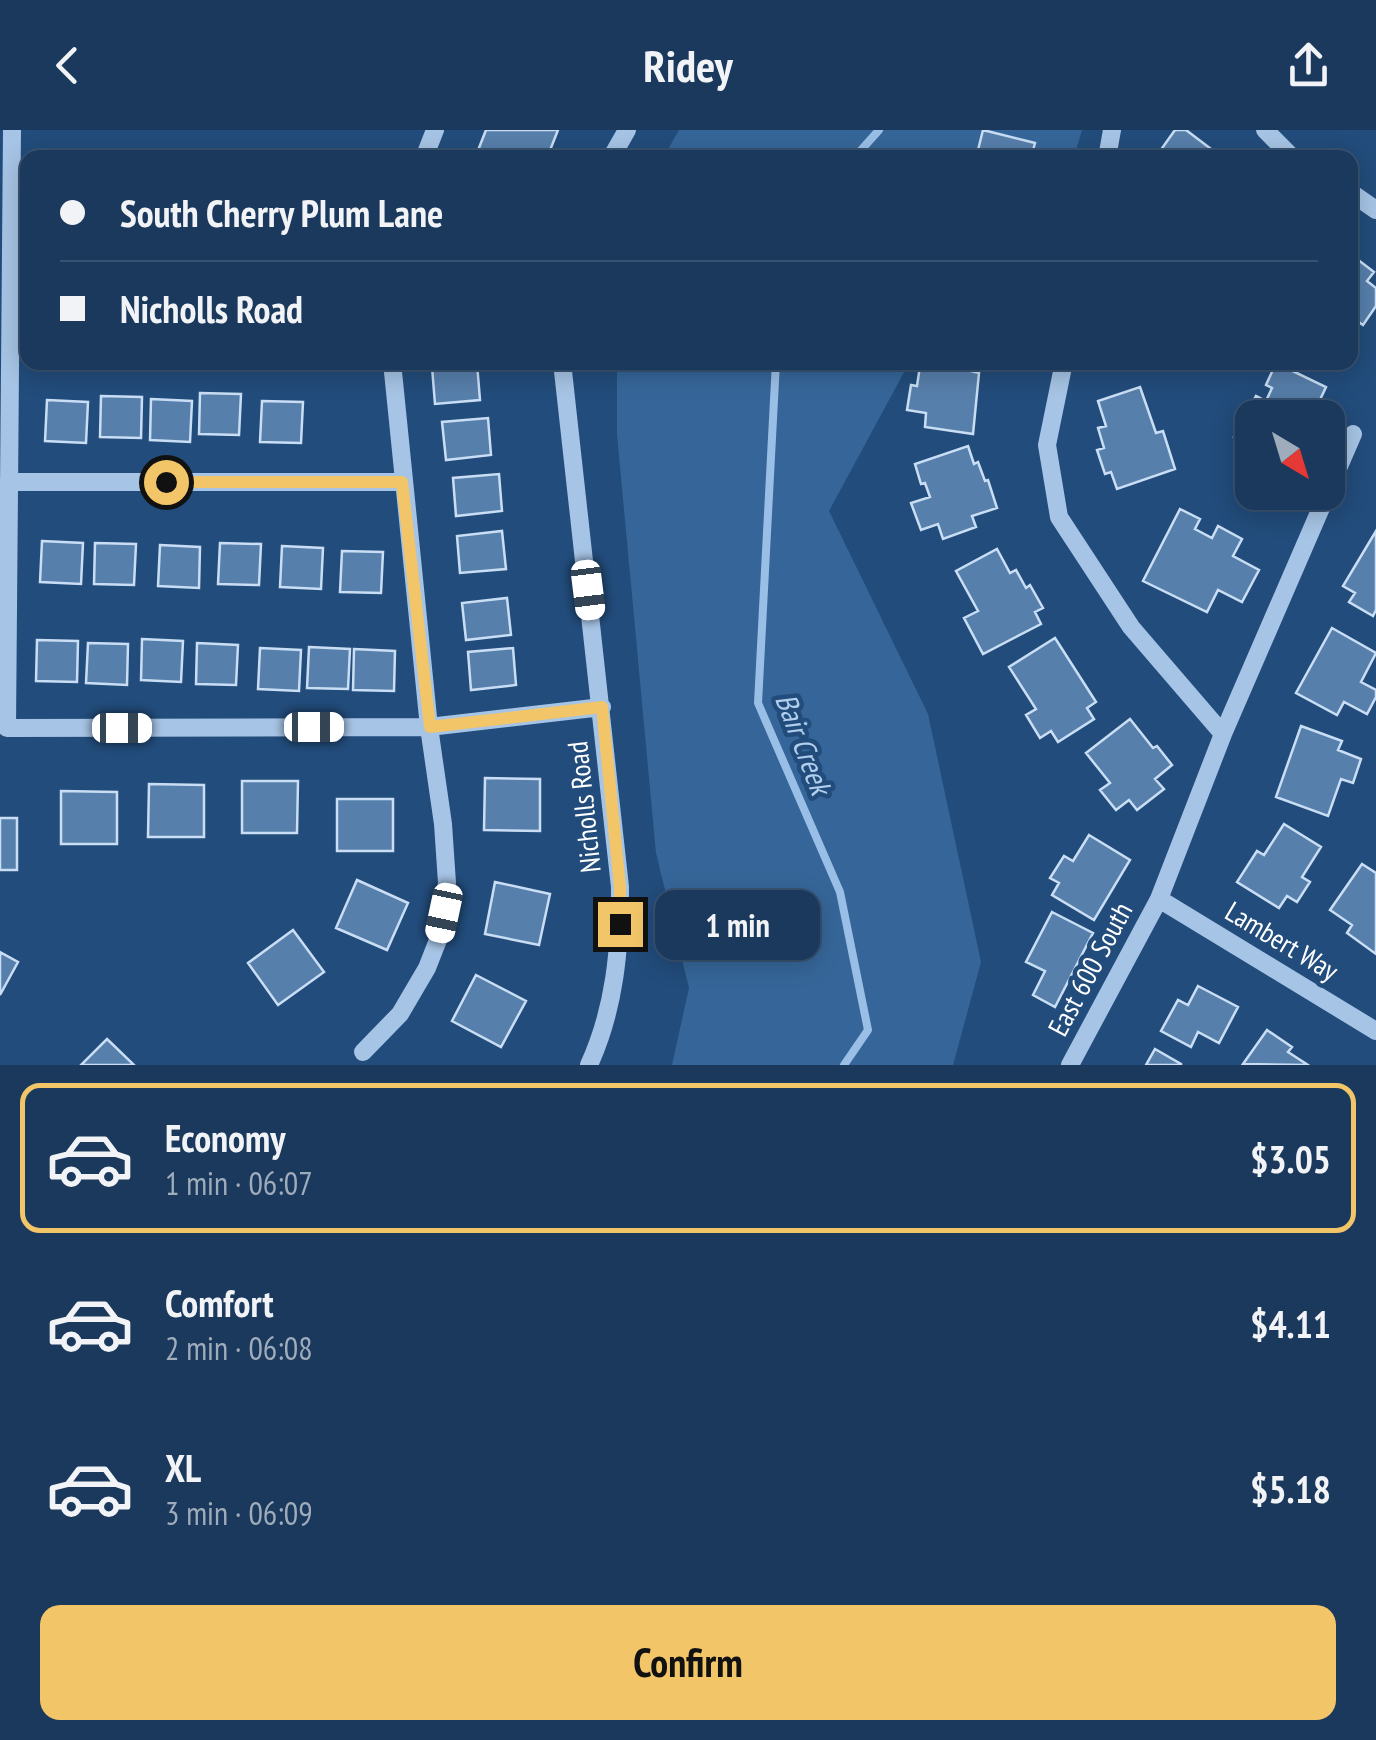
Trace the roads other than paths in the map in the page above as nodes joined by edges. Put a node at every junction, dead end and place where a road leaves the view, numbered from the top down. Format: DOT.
graph roads {
  1 [pos="12,130"];
  2 [pos="1265,130"];
  3 [pos="1285,150"];
  4 [pos="20,236"];
  5 [pos="393,370"];
  6 [pos="563,370"];
  7 [pos="1062,370"];
  8 [pos="1353,434"];
  9 [pos="8,482"];
  10 [pos="402,482"];
  11 [pos="602,707"];
  12 [pos="430,727"];
  13 [pos="1223,734"];
  14 [pos="1158,898"];
  15 [pos="1376,1031"];
  16 [pos="362,1052"];
  17 [pos="589,1065"];
  18 [pos="1070,1065"];
  1 -- 4 [label="street"];
  2 -- 3 [label="street"];
  4 -- 9 [label="street"];
  5 -- 10 [label="street"];
  6 -- 11 [label="street, Nicholls Road"];
  7 -- 13 [label="street"];
  8 -- 13 [label="street, East 600 South"];
  9 -- 10 [label="street"];
  9 -- 12 [label="street"];
  10 -- 12 [label="street"];
  11 -- 12 [label="street"];
  11 -- 17 [label="street, Nicholls Road"];
  12 -- 16 [label="street"];
  13 -- 14 [label="street, East 600 South"];
  14 -- 15 [label="street, Lambert Way"];
  14 -- 18 [label="street, East 600 South"];
}
